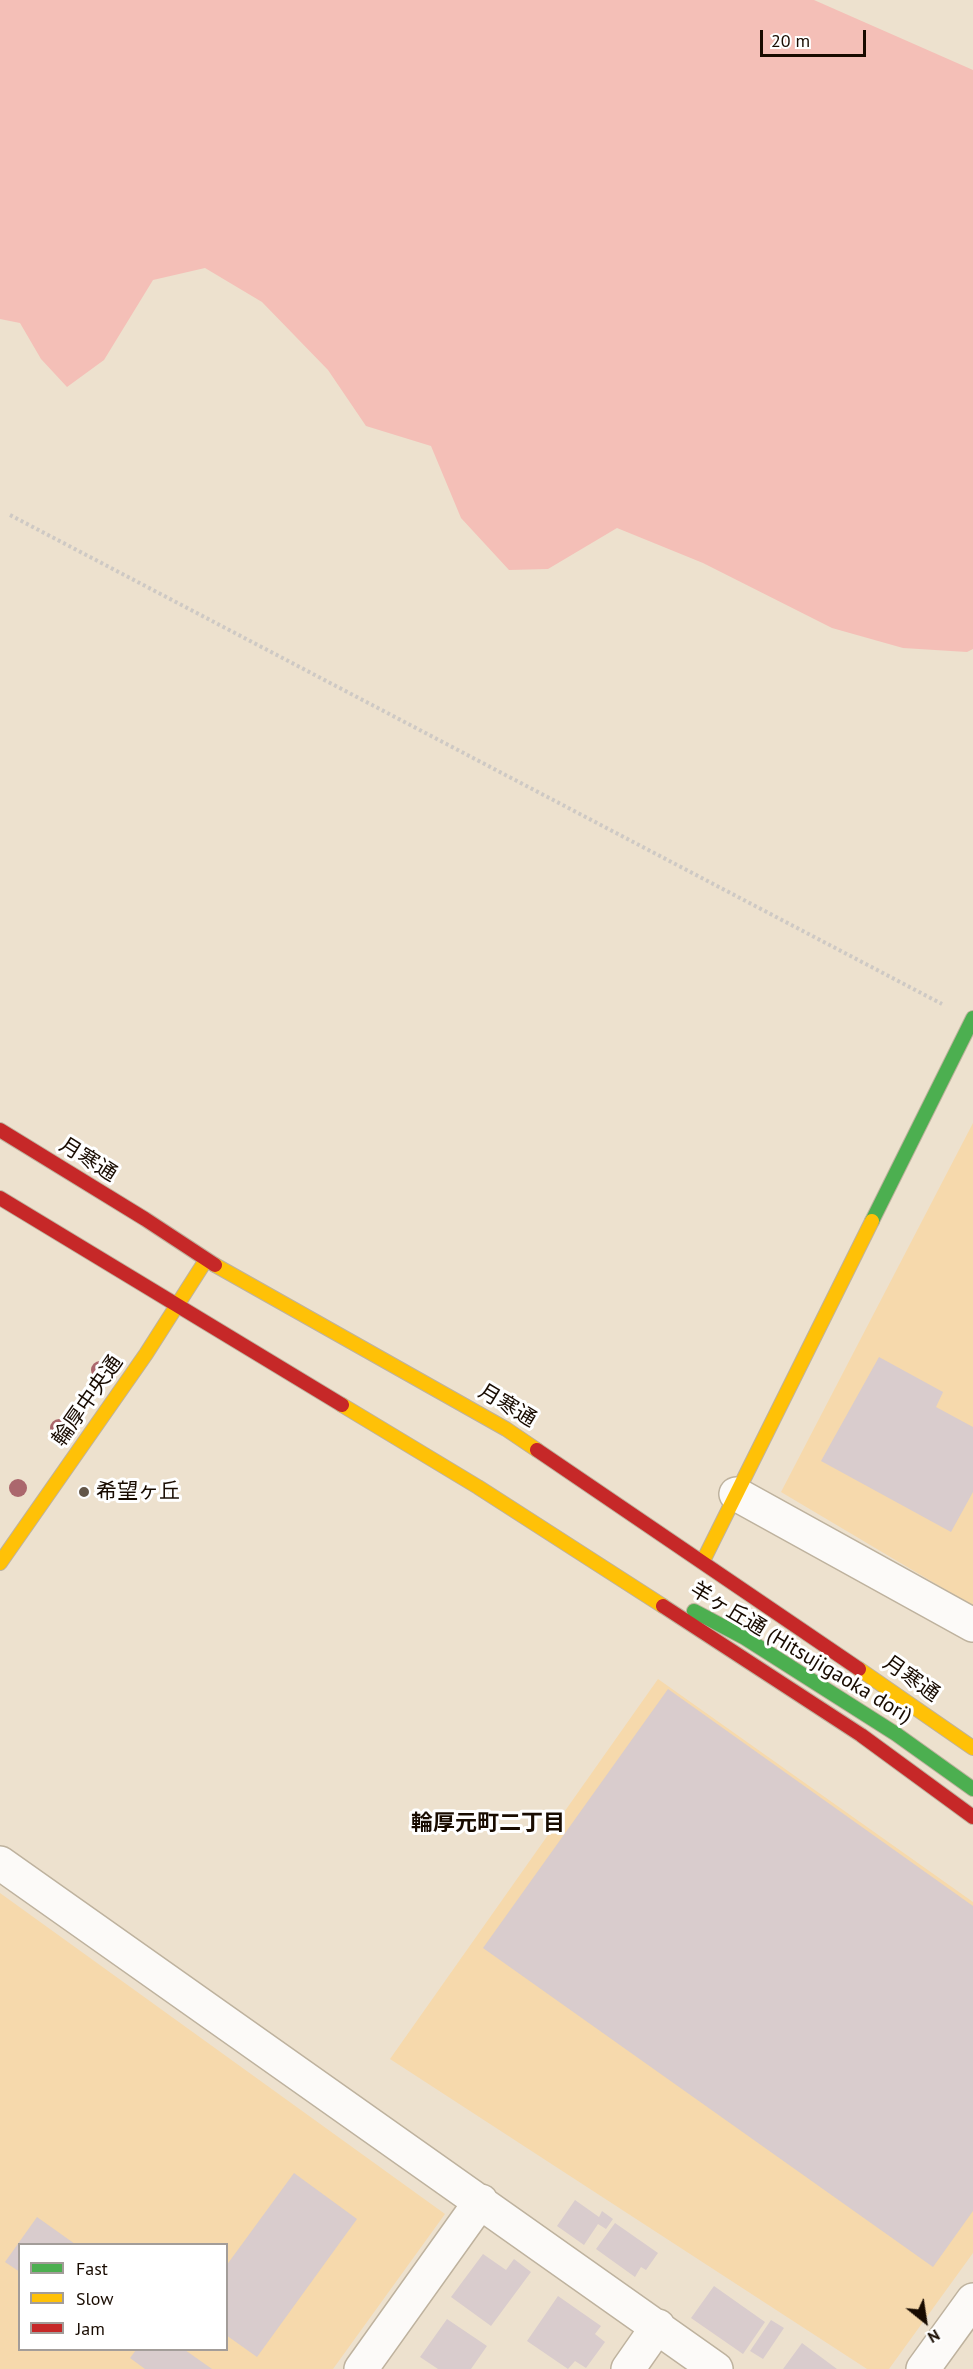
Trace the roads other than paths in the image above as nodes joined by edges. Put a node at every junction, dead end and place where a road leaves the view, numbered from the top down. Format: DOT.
graph roads {
  1 [pos="972,1019"];
  2 [pos="0,1130"];
  3 [pos="0,1198"];
  4 [pos="206,1260"];
  5 [pos="177,1305"];
  6 [pos="736,1494"];
  7 [pos="571,1545"];
  8 [pos="703,1562"];
  9 [pos="0,1563"];
  10 [pos="973,1625"];
  11 [pos="973,1748"];
  12 [pos="973,1789"];
  13 [pos="973,1817"];
  14 [pos="0,1863"];
  15 [pos="481,2201"];
  16 [pos="973,2300"];
  17 [pos="658,2326"];
  18 [pos="361,2369"];
  19 [pos="628,2369"];
  20 [pos="716,2369"];
  21 [pos="922,2369"];
  1 -- 6 [label="main road"];
  2 -- 4 [label="main road, 月寒通"];
  3 -- 5 [label="main road"];
  4 -- 5 [label="main road, 輪厚中央通"];
  4 -- 8 [label="main road, 月寒通"];
  5 -- 7 [label="main road"];
  5 -- 9 [label="main road, 輪厚中央通"];
  6 -- 8 [label="main road"];
  6 -- 10 [label="street"];
  7 -- 12 [label="main road, 羊ヶ丘通 (Hitsujigaoka dori)"];
  7 -- 13 [label="main road"];
  8 -- 11 [label="main road, 月寒通"];
  14 -- 15 [label="street"];
  15 -- 17 [label="street"];
  15 -- 18 [label="street"];
  16 -- 21 [label="street"];
  17 -- 19 [label="street"];
  17 -- 20 [label="street"];
}
